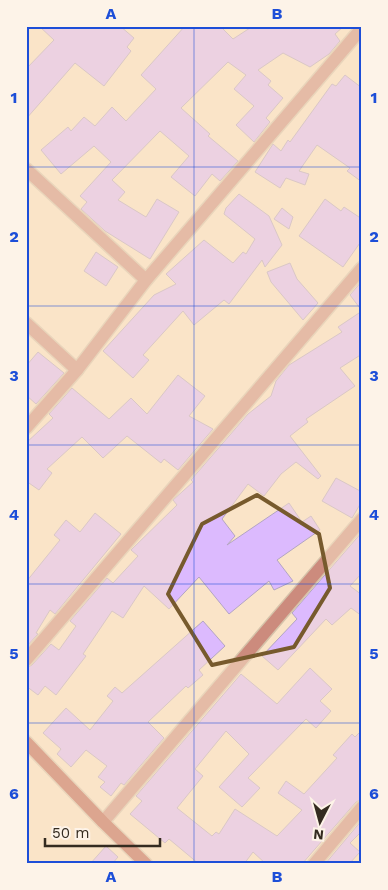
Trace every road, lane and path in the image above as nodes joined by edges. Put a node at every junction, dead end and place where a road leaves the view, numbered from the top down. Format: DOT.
graph roads {
  1 [pos="362,28"];
  2 [pos="26,169"];
  3 [pos="362,268"];
  4 [pos="146,280"];
  5 [pos="26,323"];
  6 [pos="77,370"];
  7 [pos="26,428"];
  8 [pos="362,519"];
  9 [pos="26,660"];
  10 [pos="26,742"];
  11 [pos="362,807"];
  12 [pos="103,822"];
  13 [pos="146,864"];
  14 [pos="314,864"];
  1 -- 4 [label="street"];
  2 -- 4 [label="street"];
  3 -- 9 [label="street"];
  4 -- 6 [label="street"];
  5 -- 6 [label="street"];
  6 -- 7 [label="street"];
  8 -- 12 [label="street"];
  10 -- 12 [label="main road"];
  11 -- 14 [label="street"];
  12 -- 13 [label="main road"];
}
